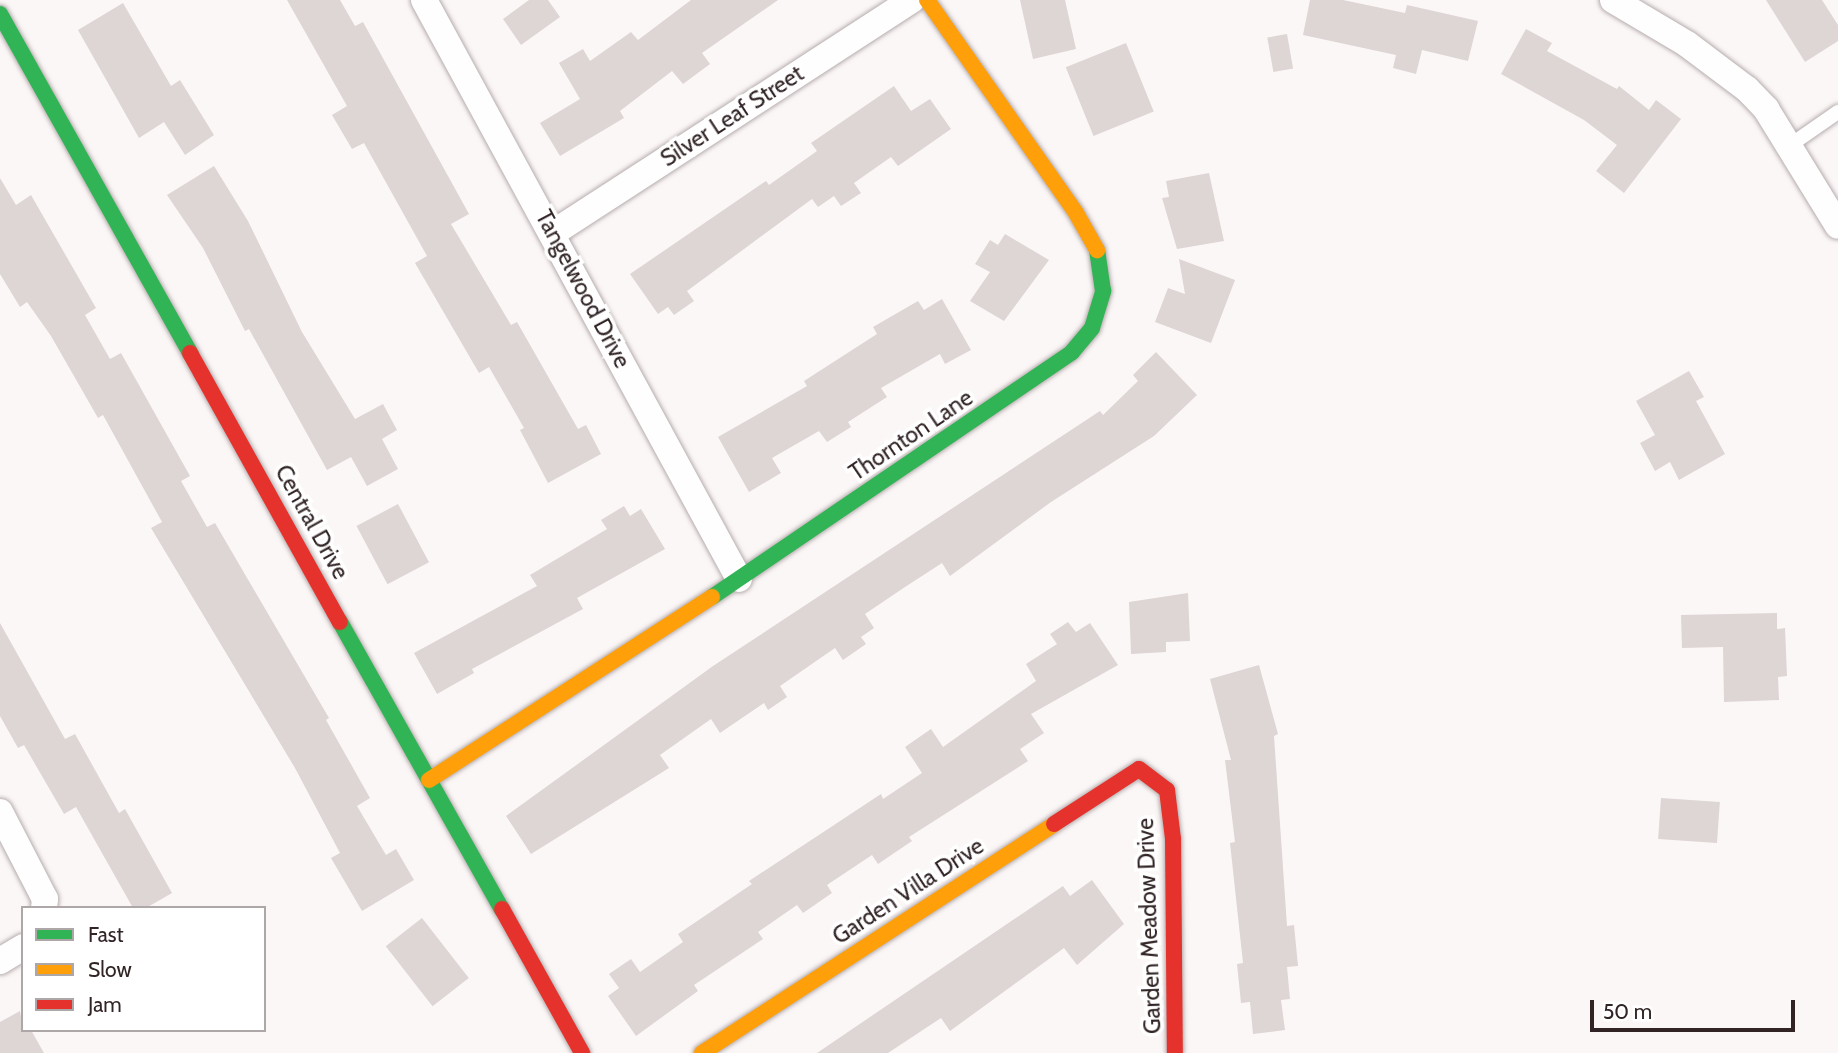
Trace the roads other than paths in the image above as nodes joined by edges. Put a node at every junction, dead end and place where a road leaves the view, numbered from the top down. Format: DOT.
graph roads {
  1 [pos="424,0"];
  2 [pos="912,0"];
  3 [pos="927,0"];
  4 [pos="1614,0"];
  5 [pos="0,14"];
  6 [pos="1838,112"];
  7 [pos="1789,146"];
  8 [pos="1838,226"];
  9 [pos="553,233"];
  10 [pos="739,579"];
  11 [pos="1139,769"];
  12 [pos="429,780"];
  13 [pos="0,812"];
  14 [pos="44,906"];
  15 [pos="21,948"];
  16 [pos="0,961"];
  17 [pos="582,1053"];
  18 [pos="702,1053"];
  19 [pos="1175,1053"];
  1 -- 9 [label="street, Tangelwood Drive"];
  2 -- 9 [label="street, Silver Leaf Street"];
  3 -- 10 [label="street, Thornton Lane"];
  4 -- 7 [label="street"];
  5 -- 12 [label="street, Central Drive"];
  6 -- 7 [label="lane"];
  7 -- 8 [label="street"];
  9 -- 10 [label="street, Tangelwood Drive"];
  10 -- 12 [label="street, Thornton Lane"];
  11 -- 18 [label="street, Garden Villa Drive"];
  11 -- 19 [label="street, Garden Meadow Drive"];
  12 -- 17 [label="street, Central Drive"];
  13 -- 14 [label="street"];
  15 -- 16 [label="street"];
}
